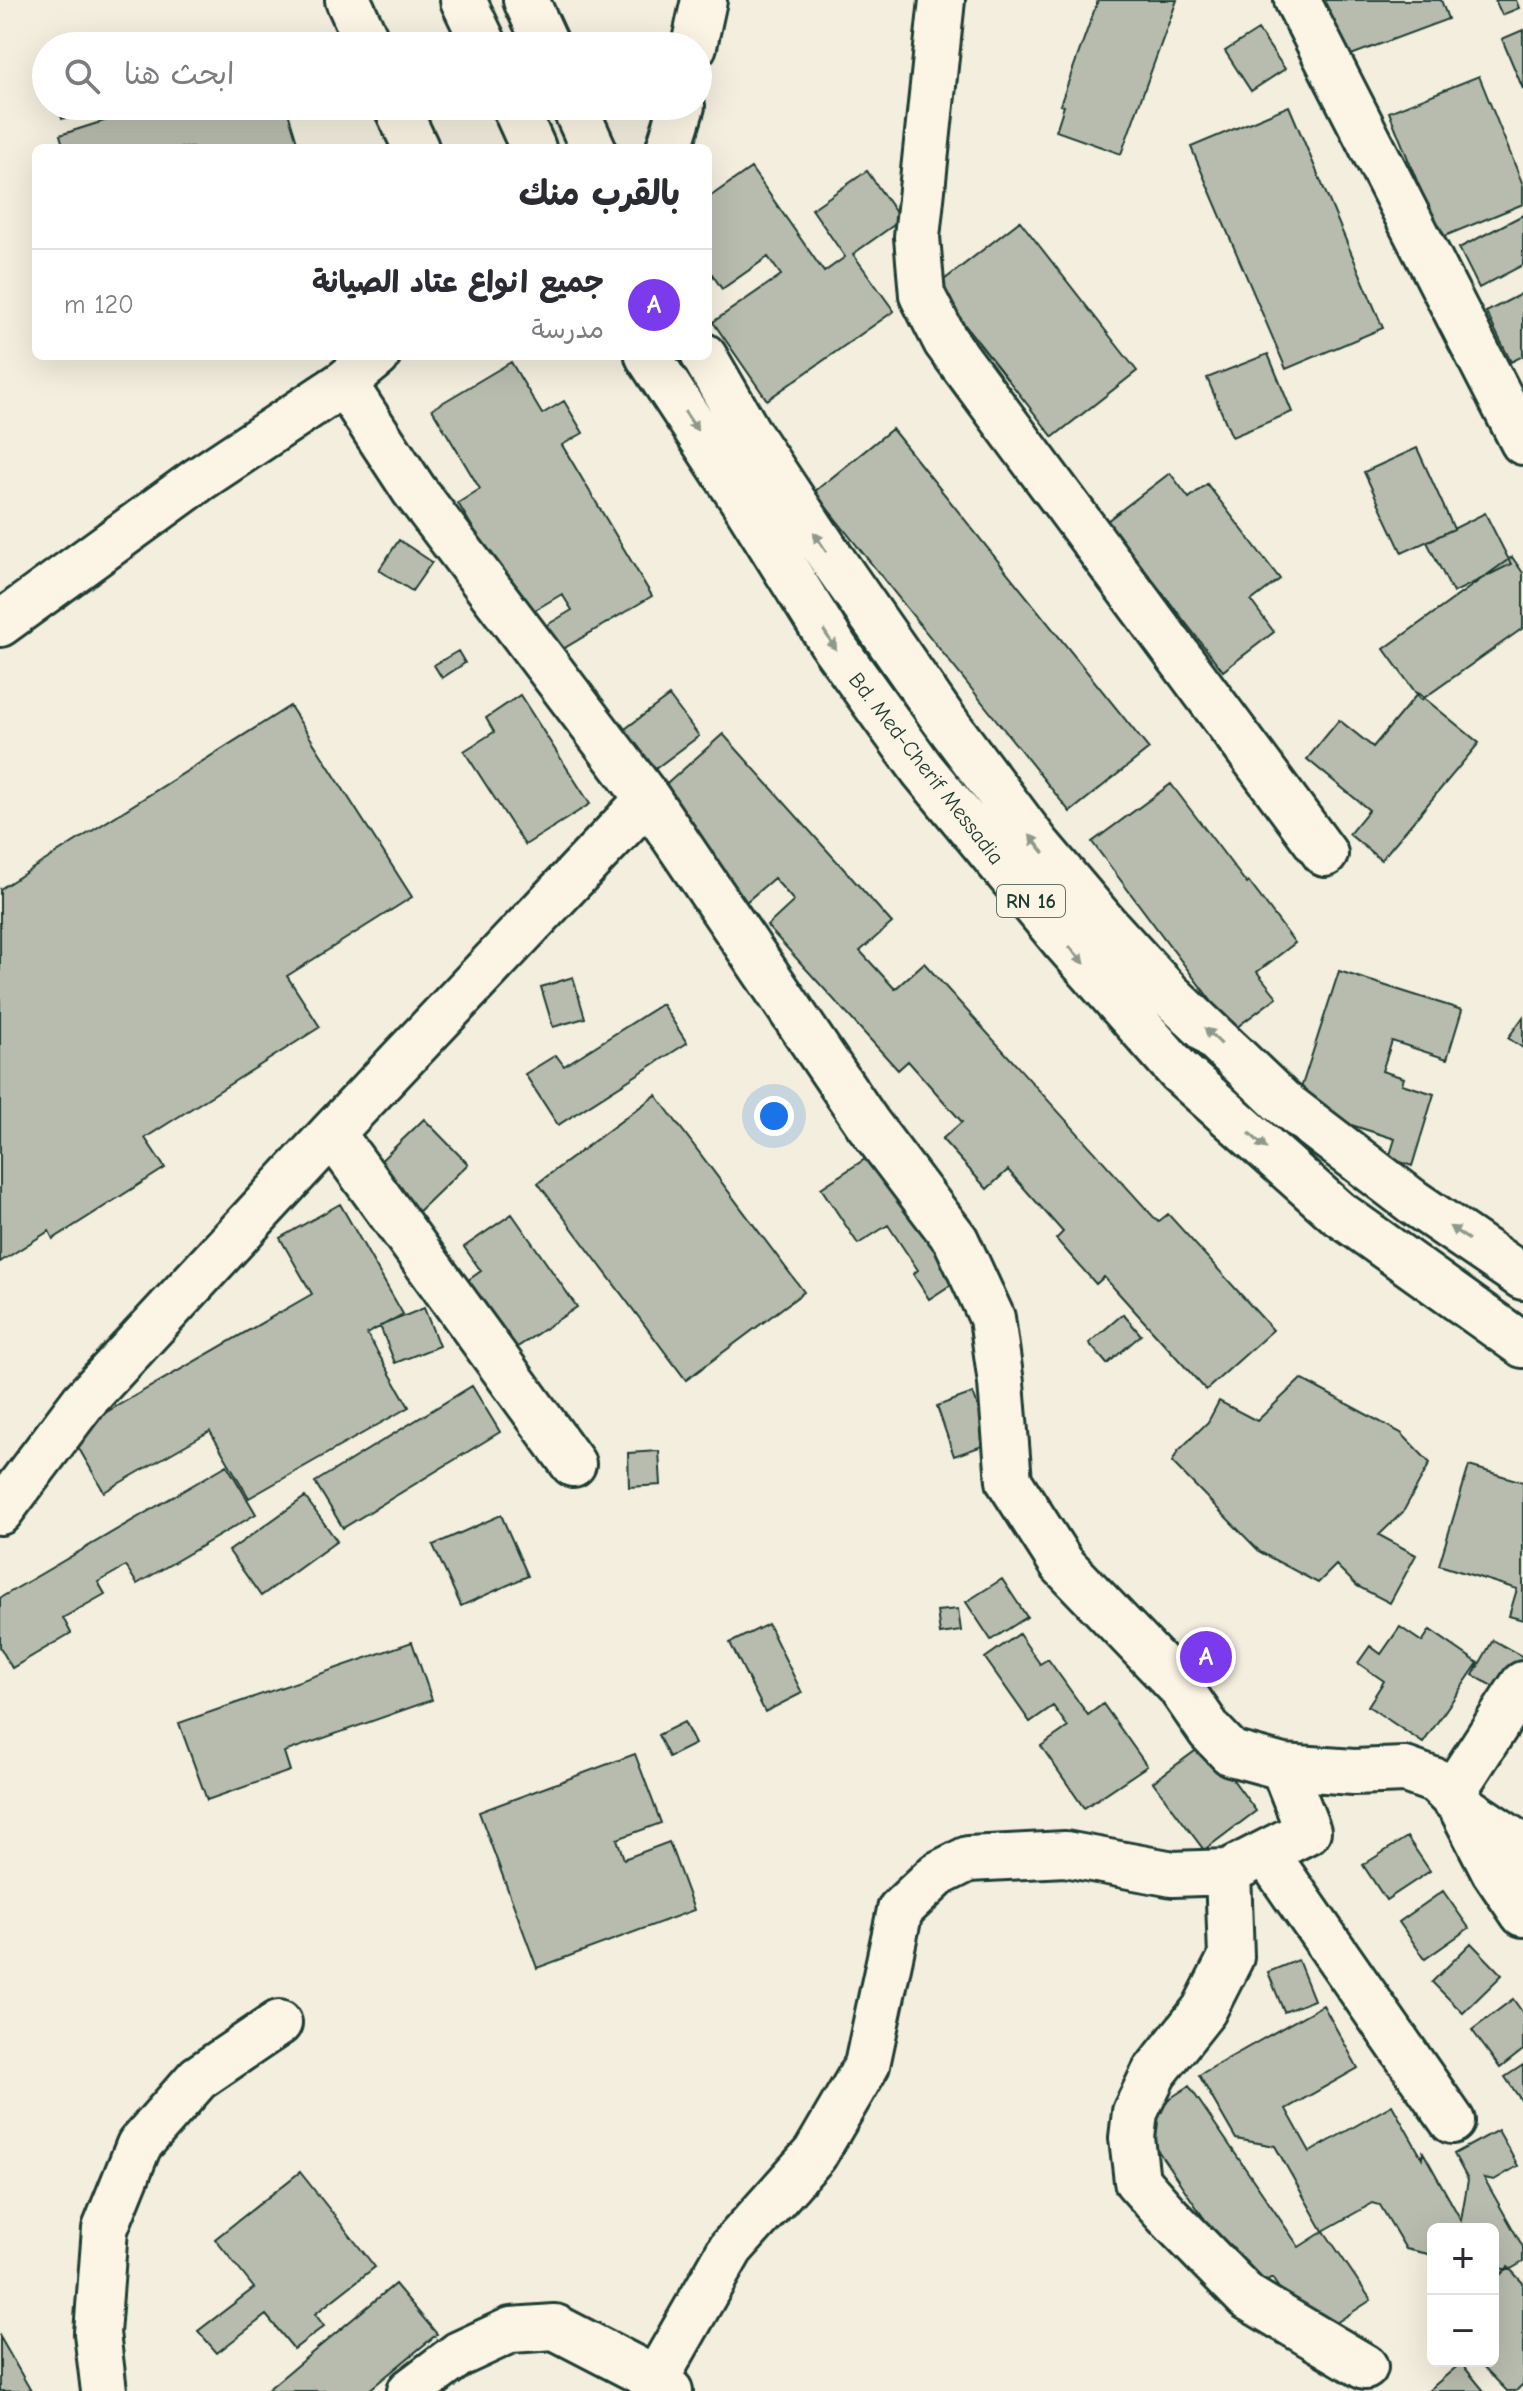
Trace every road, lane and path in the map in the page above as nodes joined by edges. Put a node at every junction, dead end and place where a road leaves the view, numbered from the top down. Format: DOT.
graph roads {
  1 [pos="348,0"];
  2 [pos="463,0"];
  3 [pos="526,0"];
  4 [pos="703,0"];
  5 [pos="942,0"];
  6 [pos="1297,0"];
  7 [pos="363,32"];
  8 [pos="478,32"];
  9 [pos="541,32"];
  10 [pos="697,32"];
  11 [pos="403,120"];
  12 [pos="520,120"];
  13 [pos="580,120"];
  14 [pos="678,120"];
  15 [pos="414,144"];
  16 [pos="531,144"];
  17 [pos="591,144"];
  18 [pos="670,144"];
  19 [pos="372,360"];
  20 [pos="651,360"];
  21 [pos="706,360"];
  22 [pos="344,383"];
  23 [pos="1523,442"];
  24 [pos="0,624"];
  25 [pos="648,799"];
  26 [pos="1325,854"];
  27 [pos="332,1133"];
  28 [pos="1523,1277"];
  29 [pos="1523,1345"];
  30 [pos="573,1464"];
  31 [pos="0,1512"];
  32 [pos="1523,1684"];
  33 [pos="1283,1767"];
  34 [pos="1456,1800"];
  35 [pos="1523,1847"];
  36 [pos="1247,1862"];
  37 [pos="1523,1914"];
  38 [pos="279,2023"];
  39 [pos="1452,2121"];
  40 [pos="1365,2367"];
  41 [pos="662,2386"];
  42 [pos="104,2391"];
  43 [pos="410,2391"];
  1 -- 7 [label="main road"];
  2 -- 8 [label="main road"];
  3 -- 9 [label="main road"];
  4 -- 10 [label="main road"];
  5 -- 26 [label="main road"];
  6 -- 23 [label="main road"];
  11 -- 15 [label="main road"];
  12 -- 16 [label="main road"];
  13 -- 17 [label="main road"];
  14 -- 18 [label="main road"];
  19 -- 22 [label="main road"];
  20 -- 29 [label="main road, Bd. Med-Cherif Messadia / RN 16, one-way"];
  28 -- 21 [label="main road, Bd. Med-Cherif Messadia / RN 16, one-way"];
  22 -- 24 [label="main road"];
  22 -- 25 [label="main road"];
  25 -- 27 [label="main road"];
  25 -- 33 [label="main road"];
  27 -- 30 [label="main road"];
  27 -- 31 [label="main road"];
  32 -- 34 [label="main road"];
  33 -- 34 [label="main road"];
  33 -- 36 [label="main road"];
  34 -- 35 [label="main road"];
  34 -- 37 [label="main road"];
  36 -- 39 [label="main road"];
  36 -- 40 [label="main road"];
  36 -- 41 [label="main road"];
  38 -- 42 [label="main road"];
  41 -- 43 [label="main road"];
}
